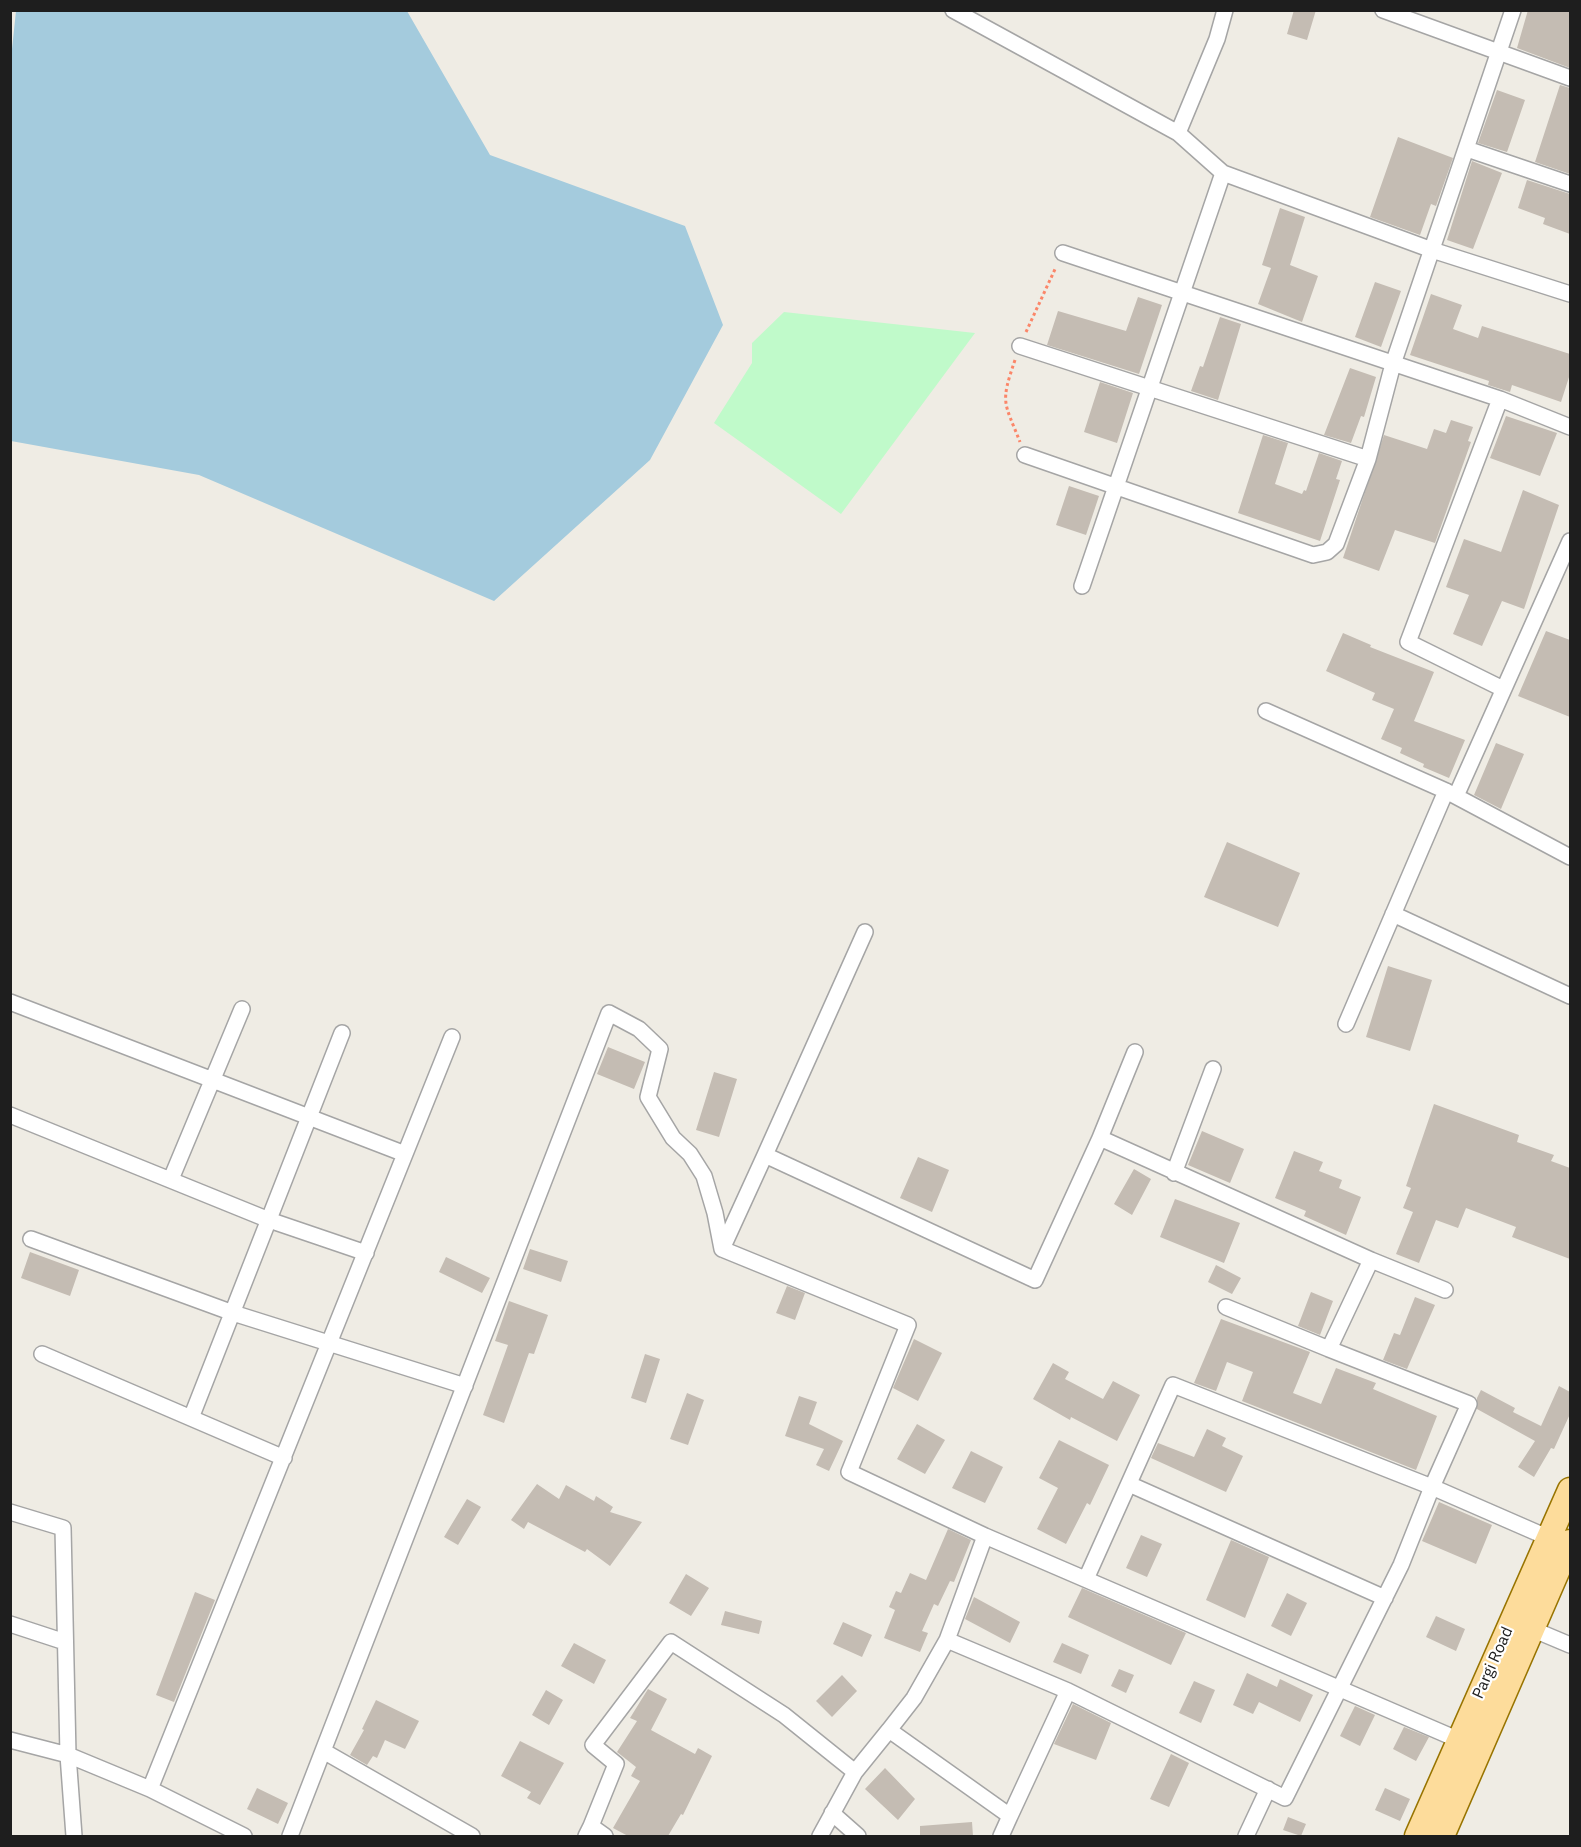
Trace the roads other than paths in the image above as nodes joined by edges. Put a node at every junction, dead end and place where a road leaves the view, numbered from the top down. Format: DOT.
graph roads {
  1 [pos="953,10"];
  2 [pos="1225,10"];
  3 [pos="1383,10"];
  4 [pos="1513,10"];
  5 [pos="1500,53"];
  6 [pos="1570,78"];
  7 [pos="1178,133"];
  8 [pos="1467,149"];
  9 [pos="1223,173"];
  10 [pos="1570,184"];
  11 [pos="1432,250"];
  12 [pos="1063,253"];
  13 [pos="1182,291"];
  14 [pos="1570,294"];
  15 [pos="1020,346"];
  16 [pos="1393,364"];
  17 [pos="1151,389"];
  18 [pos="1500,399"];
  19 [pos="1570,427"];
  20 [pos="1025,455"];
  21 [pos="1368,459"];
  22 [pos="1117,487"];
  23 [pos="1570,542"];
  24 [pos="1082,586"];
  25 [pos="1503,689"];
  26 [pos="1266,711"];
  27 [pos="1451,794"];
  28 [pos="1570,856"];
  29 [pos="1393,914"];
  30 [pos="865,932"];
  31 [pos="1570,996"];
  32 [pos="10,1002"];
  33 [pos="242,1009"];
  34 [pos="1346,1024"];
  35 [pos="342,1033"];
  36 [pos="452,1037"];
  37 [pos="1135,1052"];
  38 [pos="1213,1069"];
  39 [pos="210,1079"];
  40 [pos="10,1114"];
  41 [pos="309,1117"];
  42 [pos="1100,1138"];
  43 [pos="405,1154"];
  44 [pos="765,1155"];
  45 [pos="1174,1173"];
  46 [pos="171,1179"];
  47 [pos="269,1220"];
  48 [pos="31,1239"];
  49 [pos="722,1249"];
  50 [pos="366,1252"];
  51 [pos="1371,1260"];
  52 [pos="1445,1290"];
  53 [pos="1227,1307"];
  54 [pos="233,1313"];
  55 [pos="331,1344"];
  56 [pos="1329,1348"];
  57 [pos="42,1354"];
  58 [pos="465,1386"];
  59 [pos="191,1418"];
  60 [pos="284,1458"];
  61 [pos="1129,1484"];
  62 [pos="1432,1487"];
  63 [pos="1570,1490"];
  64 [pos="10,1512"];
  65 [pos="985,1536"];
  66 [pos="1560,1540"];
  67 [pos="1086,1579"];
  68 [pos="1385,1598"];
  69 [pos="10,1624"];
  70 [pos="1532,1629"];
  71 [pos="947,1640"];
  72 [pos="65,1642"];
  73 [pos="1570,1645"];
  74 [pos="1341,1690"];
  75 [pos="1068,1691"];
  76 [pos="889,1730"];
  77 [pos="10,1740"];
  78 [pos="1459,1740"];
  79 [pos="325,1752"];
  80 [pos="68,1755"];
  81 [pos="855,1772"];
  82 [pos="150,1789"];
  83 [pos="1268,1789"];
  84 [pos="832,1813"];
  85 [pos="1010,1816"];
  86 [pos="589,1831"];
  87 [pos="74,1836"];
  88 [pos="243,1836"];
  89 [pos="290,1836"];
  90 [pos="472,1836"];
  91 [pos="605,1836"];
  92 [pos="819,1836"];
  93 [pos="858,1836"];
  94 [pos="1001,1836"];
  95 [pos="1246,1836"];
  96 [pos="1419,1836"];
  97 [pos="1442,1836"];
  1 -- 7 [label="street"];
  2 -- 7 [label="street"];
  3 -- 5 [label="street"];
  4 -- 5 [label="street"];
  5 -- 6 [label="street"];
  5 -- 8 [label="street"];
  7 -- 9 [label="street"];
  8 -- 10 [label="street"];
  8 -- 11 [label="street"];
  9 -- 11 [label="street"];
  9 -- 13 [label="street"];
  11 -- 14 [label="street"];
  11 -- 16 [label="street"];
  12 -- 13 [label="street"];
  13 -- 16 [label="street"];
  13 -- 17 [label="street"];
  15 -- 17 [label="street"];
  16 -- 18 [label="street"];
  16 -- 21 [label="street"];
  17 -- 21 [label="street"];
  17 -- 22 [label="street"];
  18 -- 19 [label="street"];
  18 -- 25 [label="street"];
  20 -- 22 [label="street"];
  21 -- 22 [label="street"];
  22 -- 24 [label="street"];
  23 -- 25 [label="street"];
  25 -- 27 [label="street"];
  26 -- 27 [label="street"];
  27 -- 28 [label="street"];
  27 -- 29 [label="street"];
  29 -- 31 [label="street"];
  29 -- 34 [label="street"];
  30 -- 44 [label="street"];
  32 -- 39 [label="street"];
  33 -- 39 [label="street"];
  35 -- 41 [label="street"];
  36 -- 43 [label="street"];
  37 -- 42 [label="street"];
  38 -- 45 [label="street"];
  39 -- 41 [label="street"];
  39 -- 46 [label="street"];
  40 -- 46 [label="street"];
  41 -- 43 [label="street"];
  41 -- 47 [label="street"];
  42 -- 44 [label="street"];
  42 -- 45 [label="street"];
  43 -- 50 [label="street"];
  44 -- 49 [label="street"];
  45 -- 51 [label="street"];
  46 -- 47 [label="street"];
  47 -- 50 [label="street"];
  47 -- 54 [label="street"];
  48 -- 54 [label="street"];
  49 -- 58 [label="street"];
  49 -- 65 [label="street"];
  50 -- 55 [label="street"];
  51 -- 52 [label="street"];
  51 -- 56 [label="street"];
  53 -- 56 [label="street"];
  54 -- 55 [label="street"];
  54 -- 59 [label="street"];
  55 -- 58 [label="street"];
  55 -- 60 [label="street"];
  56 -- 62 [label="street"];
  57 -- 59 [label="street"];
  58 -- 79 [label="street"];
  59 -- 60 [label="street"];
  60 -- 82 [label="street"];
  61 -- 62 [label="street"];
  61 -- 67 [label="street"];
  61 -- 68 [label="street"];
  62 -- 66 [label="street"];
  62 -- 68 [label="street"];
  63 -- 66 [label="main road, Pargi Road"];
  64 -- 72 [label="street"];
  65 -- 67 [label="street"];
  65 -- 71 [label="street"];
  66 -- 70 [label="main road, Pargi Road"];
  66 -- 78 [label="main road, Pargi Road"];
  67 -- 74 [label="street"];
  68 -- 74 [label="street"];
  69 -- 72 [label="street"];
  70 -- 73 [label="street"];
  70 -- 97 [label="main road, Pargi Road"];
  71 -- 75 [label="street"];
  71 -- 76 [label="street"];
  72 -- 80 [label="street"];
  74 -- 78 [label="street"];
  74 -- 83 [label="street"];
  75 -- 83 [label="street"];
  75 -- 85 [label="street"];
  76 -- 81 [label="street"];
  76 -- 85 [label="street"];
  77 -- 80 [label="street"];
  78 -- 96 [label="main road, Pargi Road"];
  79 -- 89 [label="street"];
  79 -- 90 [label="street"];
  80 -- 82 [label="street"];
  80 -- 87 [label="street"];
  81 -- 84 [label="street"];
  81 -- 86 [label="street"];
  82 -- 88 [label="street"];
  83 -- 95 [label="street"];
  84 -- 92 [label="street"];
  84 -- 93 [label="street"];
  85 -- 94 [label="street"];
  86 -- 91 [label="street"];
}
